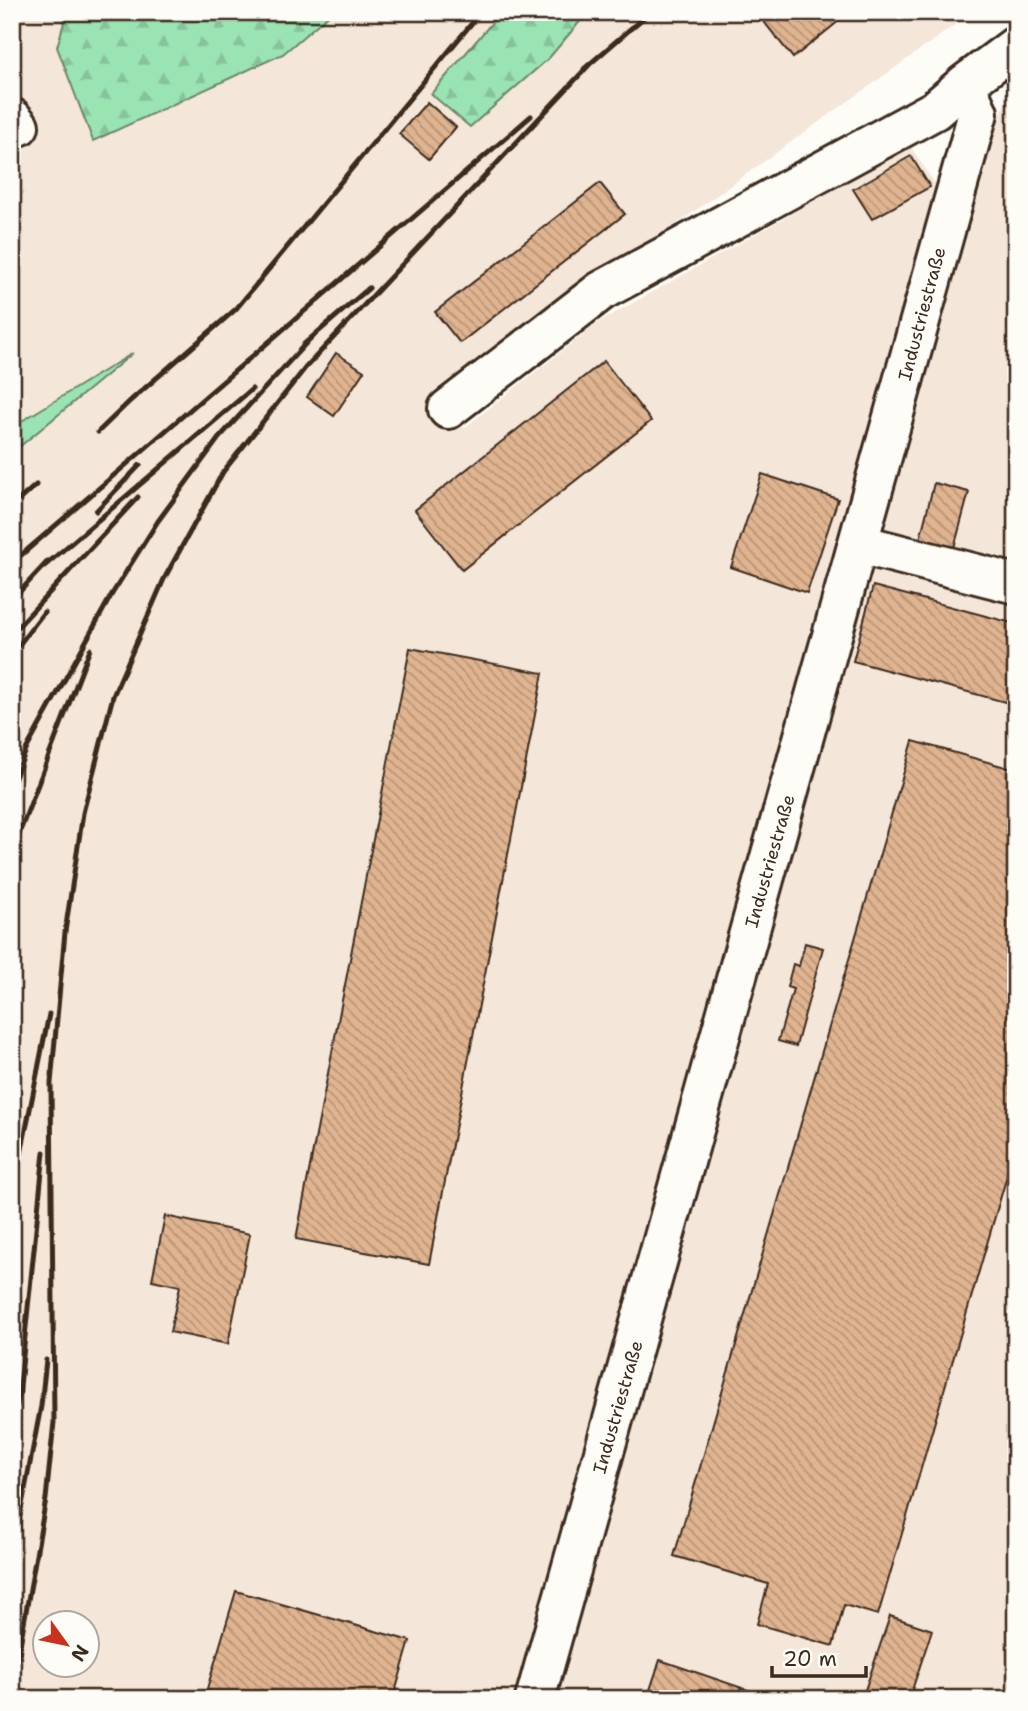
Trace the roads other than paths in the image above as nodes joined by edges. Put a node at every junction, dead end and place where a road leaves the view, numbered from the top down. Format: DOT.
graph roads {
  1 [pos="1016,46"];
  2 [pos="965,84"];
  3 [pos="448,409"];
  4 [pos="859,544"];
  5 [pos="1016,584"];
  6 [pos="535,1699"];
  1 -- 2 [label="street"];
  2 -- 3 [label="street"];
  2 -- 4 [label="street, Industriestraße"];
  4 -- 5 [label="street"];
  4 -- 6 [label="street, Industriestraße"];
}
